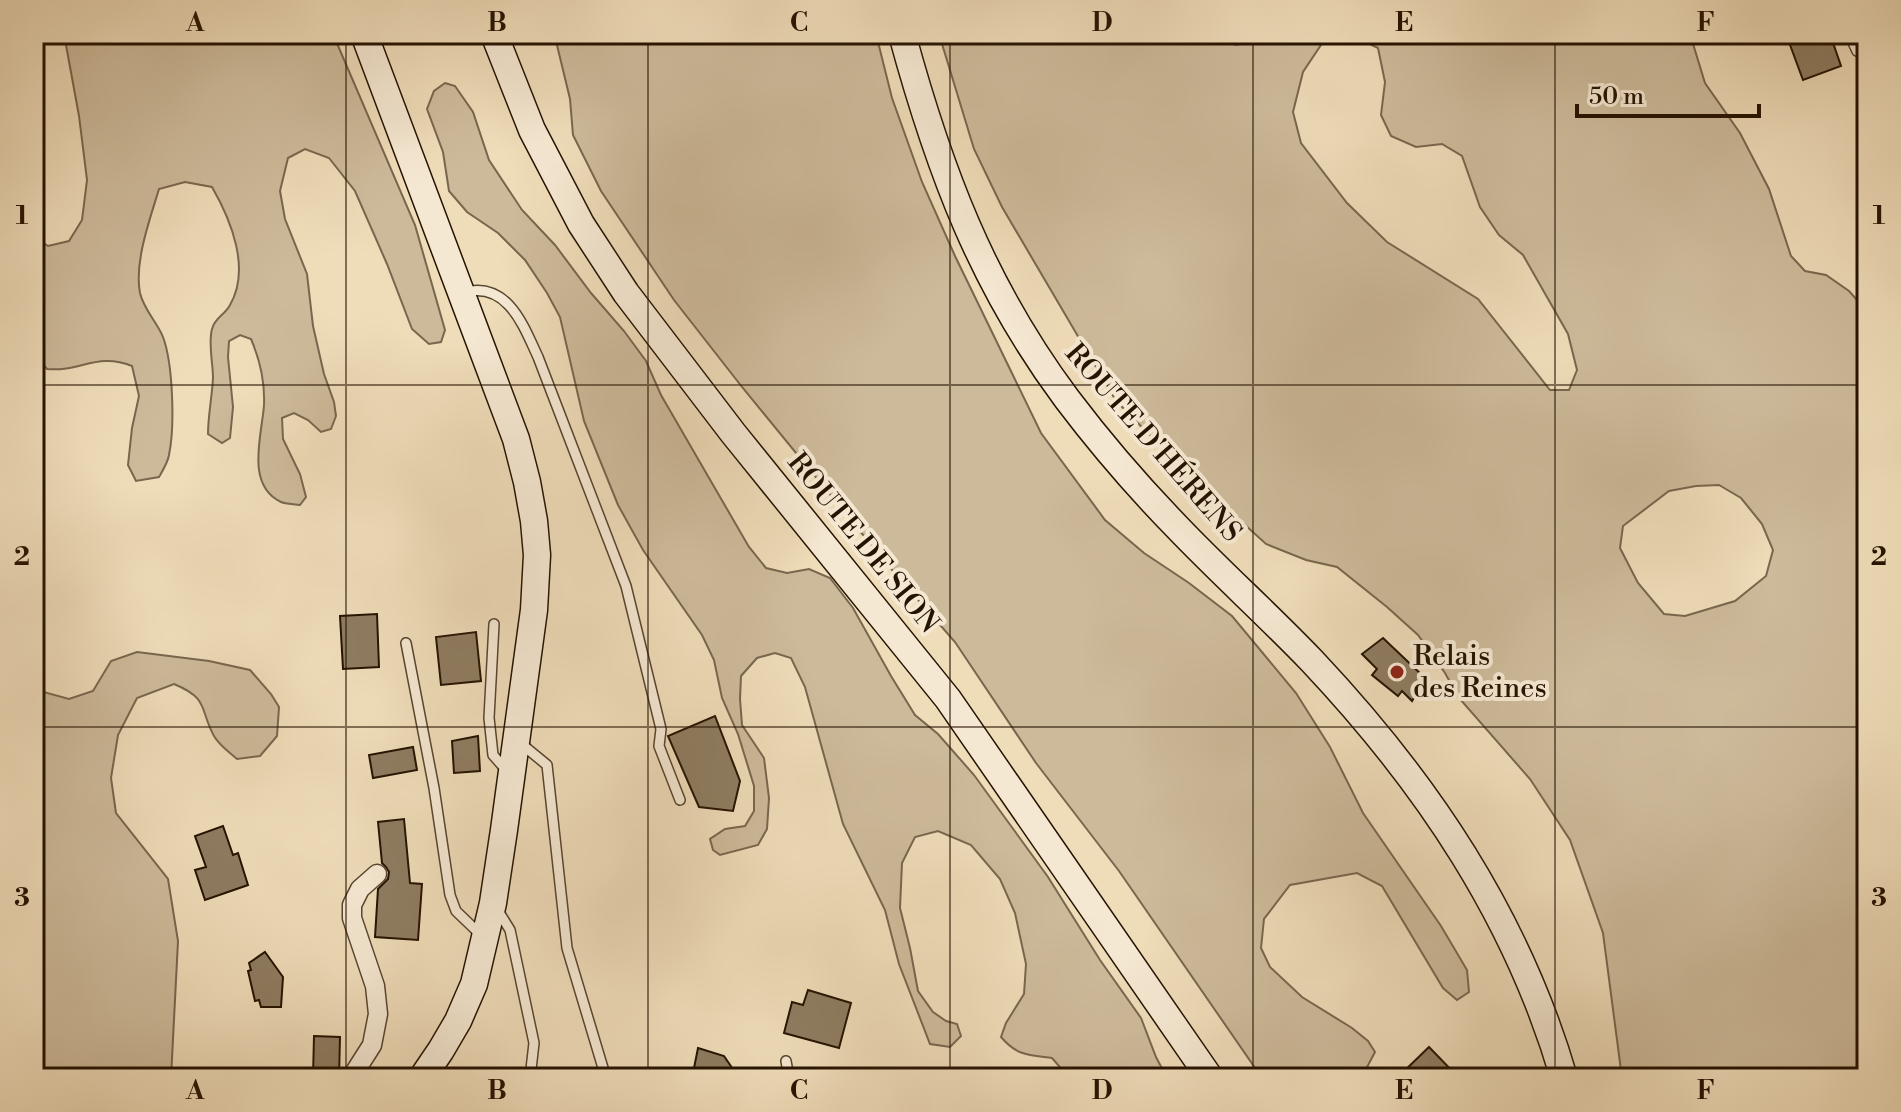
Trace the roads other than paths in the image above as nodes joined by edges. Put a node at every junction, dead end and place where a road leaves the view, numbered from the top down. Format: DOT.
graph roads {
  1 [pos="364,34"];
  2 [pos="494,34"];
  3 [pos="902,34"];
  4 [pos="1849,34"];
  5 [pos="1857,51"];
  6 [pos="461,293"];
  7 [pos="494,624"];
  8 [pos="406,643"];
  9 [pos="517,739"];
  10 [pos="510,774"];
  11 [pos="680,800"];
  12 [pos="377,874"];
  13 [pos="493,903"];
  14 [pos="484,939"];
  15 [pos="786,1061"];
  16 [pos="351,1078"];
  17 [pos="422,1078"];
  18 [pos="530,1078"];
  19 [pos="606,1078"];
  20 [pos="789,1078"];
  21 [pos="1210,1078"];
  22 [pos="1564,1078"];
  1 -- 6 [label="main road"];
  2 -- 21 [label="main road, ROUTE DE SION"];
  3 -- 22 [label="main road, ROUTE D'HÉRENS"];
  4 -- 5 [label="lane"];
  6 -- 9 [label="main road"];
  6 -- 11 [label="lane"];
  7 -- 10 [label="lane"];
  8 -- 14 [label="lane"];
  9 -- 10 [label="main road"];
  9 -- 19 [label="lane"];
  10 -- 13 [label="main road"];
  12 -- 16 [label="street"];
  13 -- 14 [label="main road"];
  13 -- 18 [label="lane"];
  14 -- 17 [label="main road"];
  15 -- 20 [label="lane"];
}
